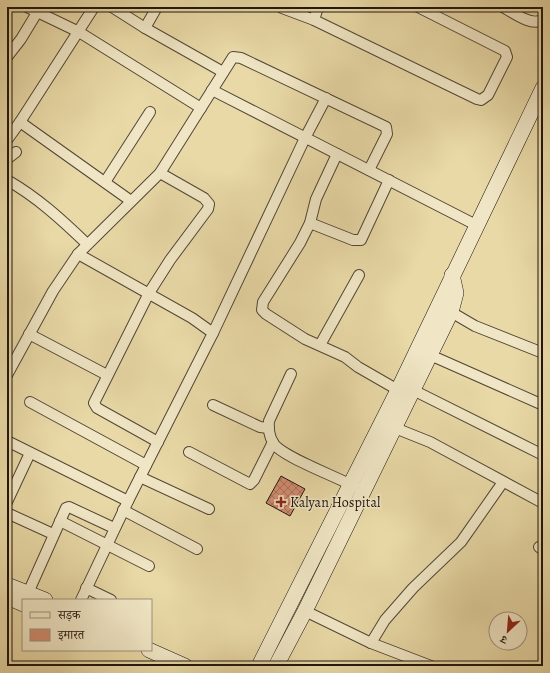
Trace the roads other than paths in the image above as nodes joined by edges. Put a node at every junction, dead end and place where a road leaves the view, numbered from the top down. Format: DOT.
graph roads {
  1 [pos="94,7"];
  2 [pos="112,7"];
  3 [pos="157,7"];
  4 [pos="318,7"];
  5 [pos="418,7"];
  6 [pos="502,7"];
  7 [pos="282,8"];
  8 [pos="34,9"];
  9 [pos="126,11"];
  10 [pos="543,19"];
  11 [pos="314,20"];
  12 [pos="145,28"];
  13 [pos="79,32"];
  14 [pos="7,57"];
  15 [pos="223,72"];
  16 [pos="543,88"];
  17 [pos="212,90"];
  18 [pos="326,98"];
  19 [pos="201,108"];
  20 [pos="539,108"];
  21 [pos="150,112"];
  22 [pos="20,122"];
  23 [pos="305,138"];
  24 [pos="7,140"];
  25 [pos="16,152"];
  26 [pos="337,154"];
  27 [pos="7,159"];
  28 [pos="370,170"];
  29 [pos="160,173"];
  30 [pos="7,180"];
  31 [pos="389,180"];
  32 [pos="105,182"];
  33 [pos="131,201"];
  34 [pos="310,223"];
  35 [pos="478,226"];
  36 [pos="87,244"];
  37 [pos="78,254"];
  38 [pos="359,275"];
  39 [pos="452,275"];
  40 [pos="149,293"];
  41 [pos="451,312"];
  42 [pos="213,333"];
  43 [pos="29,334"];
  44 [pos="320,345"];
  45 [pos="543,353"];
  46 [pos="430,355"];
  47 [pos="291,374"];
  48 [pos="7,375"];
  49 [pos="107,375"];
  50 [pos="406,390"];
  51 [pos="30,402"];
  52 [pos="213,405"];
  53 [pos="543,405"];
  54 [pos="269,428"];
  55 [pos="395,428"];
  56 [pos="7,441"];
  57 [pos="158,442"];
  58 [pos="273,442"];
  59 [pos="30,452"];
  60 [pos="189,452"];
  61 [pos="543,455"];
  62 [pos="146,465"];
  63 [pos="140,477"];
  64 [pos="503,482"];
  65 [pos="357,488"];
  66 [pos="7,502"];
  67 [pos="543,504"];
  68 [pos="125,506"];
  69 [pos="209,509"];
  70 [pos="7,513"];
  71 [pos="60,521"];
  72 [pos="114,528"];
  73 [pos="53,534"];
  74 [pos="106,545"];
  75 [pos="197,549"];
  76 [pos="149,566"];
  77 [pos="7,585"];
  78 [pos="86,588"];
  79 [pos="7,597"];
  80 [pos="26,598"];
  81 [pos="81,599"];
  82 [pos="109,599"];
  83 [pos="306,611"];
  84 [pos="370,643"];
  85 [pos="151,651"];
  86 [pos="185,666"];
  87 [pos="259,666"];
  88 [pos="276,666"];
  89 [pos="431,666"];
  1 -- 13 [label="street"];
  2 -- 9 [label="street"];
  3 -- 12 [label="street"];
  4 -- 11 [label="street"];
  5 -- 11 [label="street"];
  6 -- 10 [label="street"];
  7 -- 11 [label="street"];
  8 -- 13 [label="street"];
  8 -- 14 [label="street"];
  9 -- 12 [label="street"];
  12 -- 15 [label="street"];
  13 -- 19 [label="street"];
  13 -- 22 [label="street"];
  15 -- 17 [label="street"];
  15 -- 18 [label="street"];
  16 -- 20 [label="main road"];
  17 -- 19 [label="street"];
  17 -- 23 [label="street"];
  18 -- 23 [label="street"];
  18 -- 28 [label="street"];
  19 -- 29 [label="street"];
  20 -- 35 [label="main road"];
  21 -- 32 [label="street"];
  22 -- 24 [label="street"];
  22 -- 32 [label="street"];
  23 -- 26 [label="street"];
  23 -- 42 [label="street"];
  25 -- 27 [label="street"];
  26 -- 28 [label="street"];
  26 -- 34 [label="street"];
  28 -- 31 [label="street"];
  29 -- 33 [label="street"];
  29 -- 40 [label="street"];
  30 -- 36 [label="street"];
  31 -- 34 [label="street"];
  31 -- 35 [label="street"];
  32 -- 33 [label="street"];
  33 -- 36 [label="street"];
  34 -- 44 [label="street"];
  35 -- 39 [label="main road"];
  36 -- 37 [label="street"];
  37 -- 40 [label="street"];
  37 -- 43 [label="street"];
  38 -- 44 [label="street"];
  39 -- 41 [label="main road"];
  39 -- 50 [label="main road"];
  40 -- 42 [label="street"];
  40 -- 49 [label="street"];
  41 -- 45 [label="street"];
  41 -- 46 [label="main road"];
  42 -- 57 [label="street"];
  43 -- 48 [label="street"];
  43 -- 49 [label="street"];
  44 -- 50 [label="street"];
  46 -- 50 [label="main road"];
  46 -- 53 [label="street"];
  47 -- 54 [label="street"];
  49 -- 57 [label="street"];
  50 -- 55 [label="main road"];
  50 -- 61 [label="street"];
  50 -- 65 [label="main road"];
  51 -- 62 [label="street"];
  52 -- 54 [label="street"];
  54 -- 58 [label="street"];
  55 -- 64 [label="street"];
  55 -- 65 [label="main road"];
  56 -- 59 [label="street"];
  57 -- 62 [label="street"];
  58 -- 60 [label="street"];
  58 -- 65 [label="street"];
  59 -- 66 [label="street"];
  59 -- 68 [label="street"];
  62 -- 63 [label="street"];
  63 -- 68 [label="street"];
  63 -- 69 [label="street"];
  64 -- 67 [label="street"];
  64 -- 84 [label="street"];
  65 -- 83 [label="main road"];
  65 -- 87 [label="main road"];
  68 -- 72 [label="street"];
  68 -- 75 [label="street"];
  70 -- 73 [label="street"];
  71 -- 72 [label="street"];
  71 -- 73 [label="street"];
  71 -- 74 [label="street"];
  72 -- 74 [label="street"];
  73 -- 80 [label="street"];
  74 -- 76 [label="street"];
  74 -- 78 [label="street"];
  77 -- 80 [label="main road"];
  78 -- 81 [label="street"];
  78 -- 82 [label="street"];
  79 -- 80 [label="main road"];
  83 -- 84 [label="street"];
  83 -- 88 [label="main road"];
  84 -- 89 [label="street"];
  85 -- 86 [label="main road"];
}
